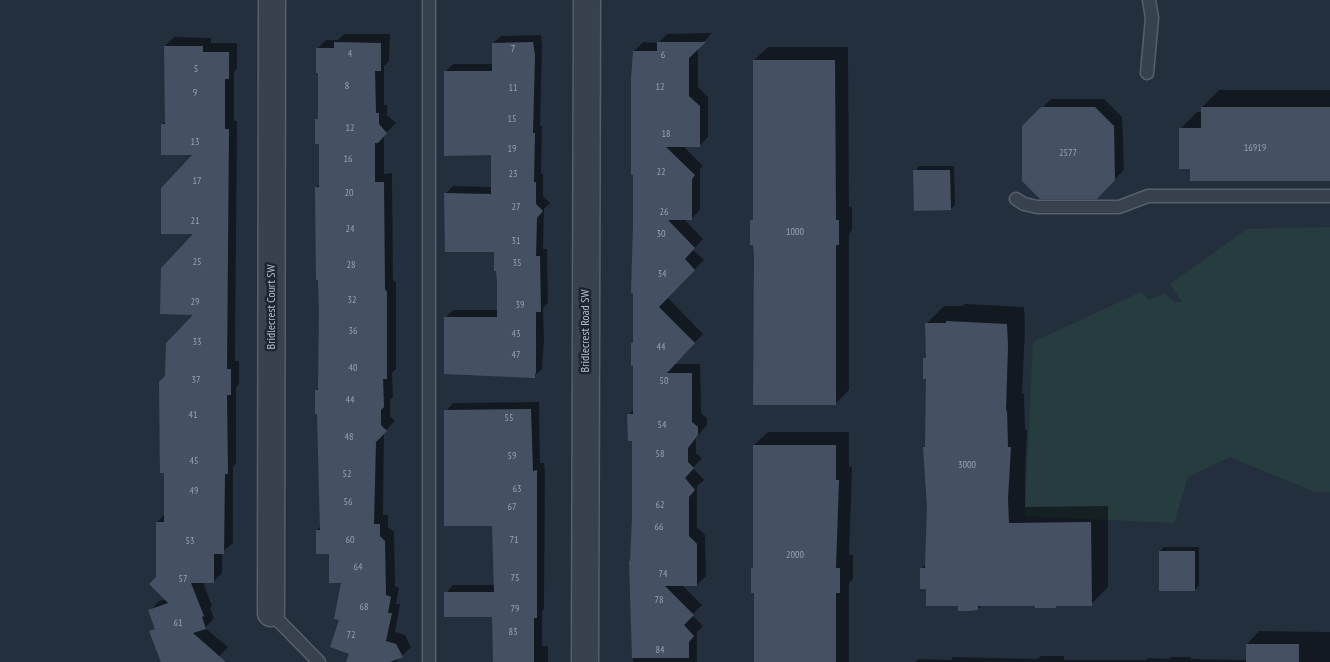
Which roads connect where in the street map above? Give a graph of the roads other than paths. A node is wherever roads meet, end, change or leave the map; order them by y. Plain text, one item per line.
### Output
1 (272, 0) edge
2 (429, 0) edge
3 (586, 0) edge
4 (1149, 0) edge
5 (1147, 72) dead end
6 (1330, 196) edge
7 (1016, 199) dead end
8 (271, 613) joint
9 (319, 662) edge
10 (429, 662) edge
11 (585, 662) edge

1 - 8 street, Bridlecrest Court SW
2 - 10 lane
3 - 11 street, Bridlecrest Road SW
4 - 5 lane
6 - 7 lane
8 - 9 lane

